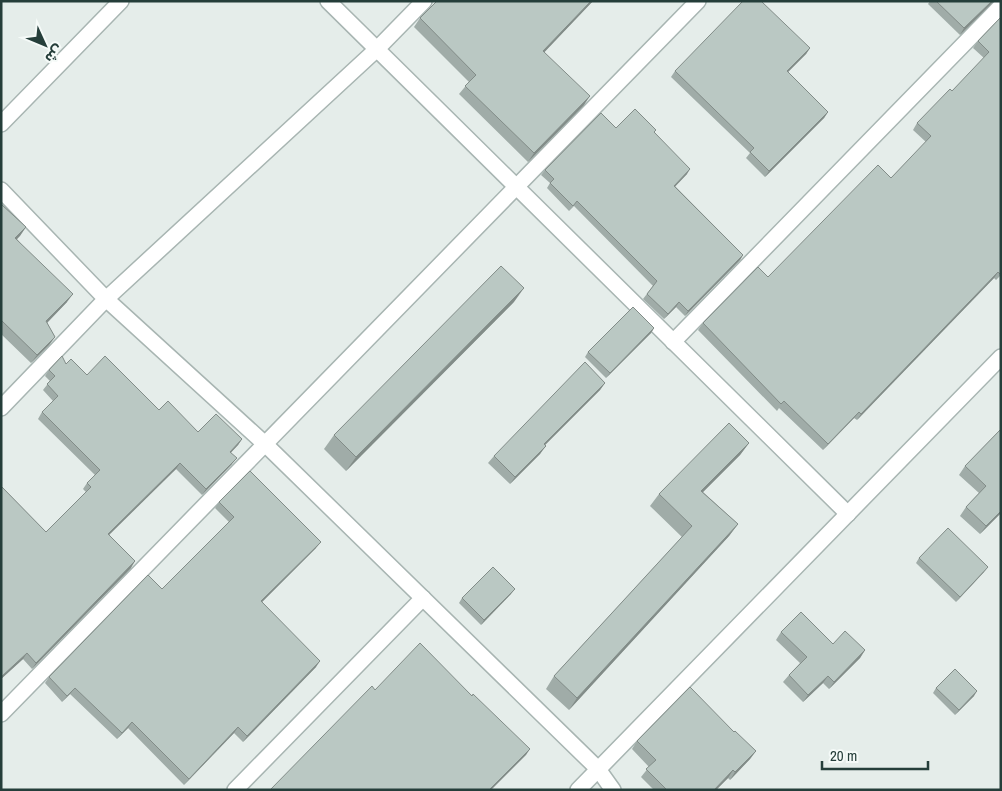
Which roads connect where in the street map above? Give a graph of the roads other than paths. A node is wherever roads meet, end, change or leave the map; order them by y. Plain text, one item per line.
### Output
1 (121, 1) edge
2 (328, 1) edge
3 (424, 1) edge
4 (698, 1) edge
5 (1001, 6) edge
6 (377, 49) junction
7 (1, 124) edge
8 (516, 187) junction
9 (1, 190) edge
10 (106, 299) junction
11 (673, 342) junction
12 (1001, 357) edge
13 (1, 408) edge
14 (265, 444) junction
15 (848, 514) junction
16 (423, 598) junction
17 (1, 714) edge
18 (598, 769) junction
19 (236, 790) edge
20 (578, 790) edge
21 (606, 790) edge
22 (613, 790) edge

1 - 7 street
2 - 6 street
3 - 6 street
4 - 8 street
5 - 11 street
6 - 8 street
6 - 10 street
8 - 11 street
8 - 14 street
9 - 10 street
10 - 13 street
10 - 14 street
11 - 15 street
12 - 15 street
14 - 16 street
14 - 17 street
15 - 18 street
16 - 18 street
16 - 19 street
18 - 20 street
18 - 21 street
18 - 22 street

